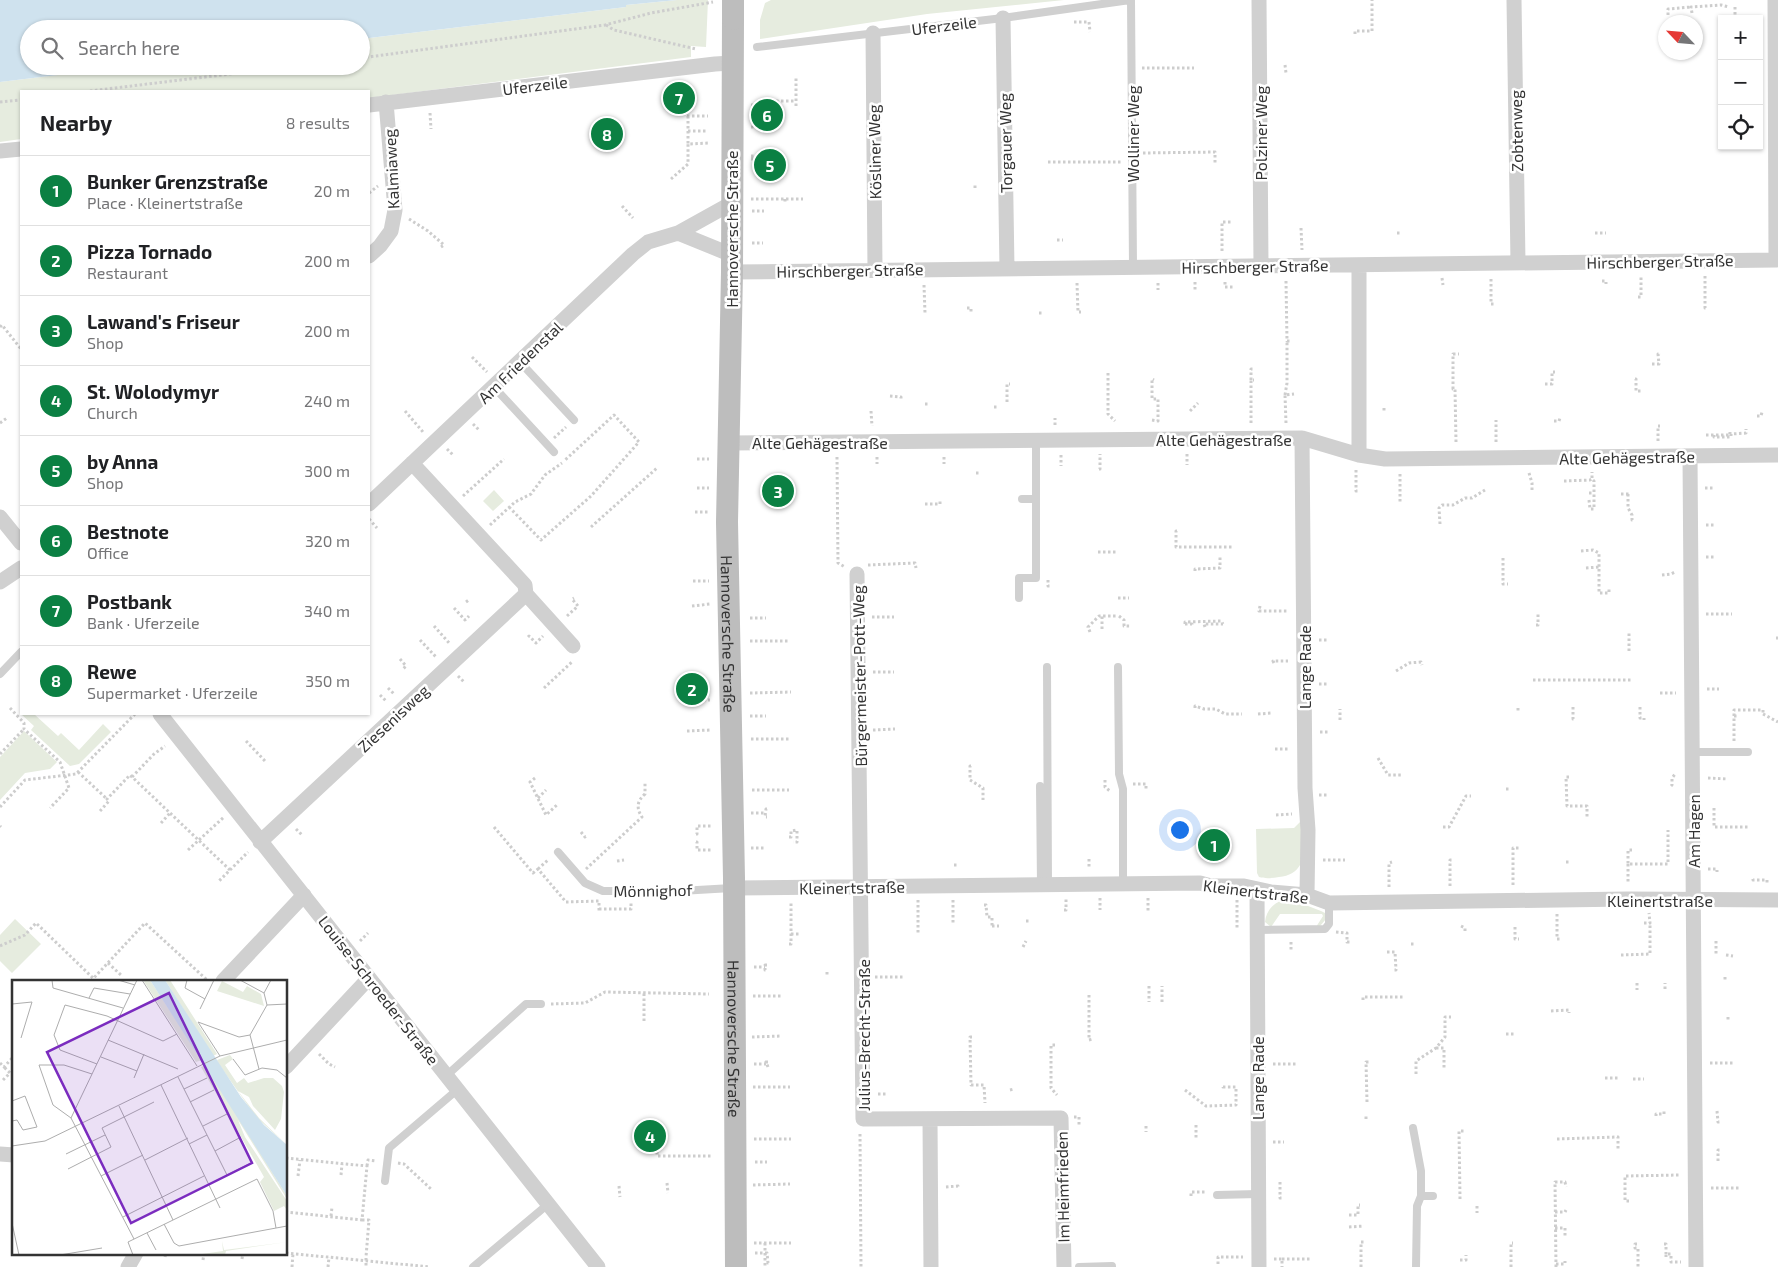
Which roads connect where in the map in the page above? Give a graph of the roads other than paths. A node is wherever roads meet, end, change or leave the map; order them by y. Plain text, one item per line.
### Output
1 (1130, 0) edge
2 (1259, 0) edge
3 (1514, 0) edge
4 (1775, 0) edge
5 (733, 10) edge
6 (1003, 18) junction
7 (873, 33) junction
8 (758, 47) dead end
9 (732, 63) junction
10 (386, 102) junction
11 (370, 105) edge
12 (20, 149) edge
13 (0, 151) edge
14 (740, 207) junction
15 (678, 233) junction
16 (370, 255) edge
17 (737, 257) junction
18 (1777, 261) edge
19 (1518, 263) junction
20 (1359, 265) junction
21 (1261, 266) junction
22 (1134, 267) junction
23 (1007, 269) junction
24 (875, 270) junction
25 (520, 362) junction
26 (494, 387) junction
27 (574, 420) road end
28 (1302, 438) junction
29 (1036, 440) junction
30 (728, 443) junction
31 (554, 452) road end
32 (1778, 455) edge
33 (1690, 456) junction
34 (1358, 462) junction
35 (412, 463) junction
36 (1022, 499) dead end
37 (1036, 499) junction
38 (370, 503) edge
39 (0, 517) edge
40 (20, 542) edge
41 (20, 569) edge
42 (857, 574) road end
43 (0, 582) edge
44 (526, 594) junction
45 (1019, 598) dead end
46 (571, 652) road end
47 (20, 653) edge
48 (1047, 667) dead end
49 (1118, 667) dead end
50 (0, 674) edge
51 (161, 715) edge
52 (1692, 752) junction
53 (1748, 752) dead end
54 (1040, 786) dead end
55 (257, 845) junction
56 (558, 852) dead end
57 (1123, 884) junction
58 (1044, 885) junction
59 (862, 886) junction
60 (734, 888) junction
61 (1257, 889) junction
62 (304, 895) junction
63 (1307, 895) junction
64 (1694, 900) junction
65 (1778, 900) edge
66 (1328, 903) junction
67 (1258, 930) junction
68 (369, 978) junction
69 (224, 980) edge
70 (541, 1004) road end
71 (288, 1064) edge
72 (446, 1076) junction
73 (457, 1090) junction
74 (930, 1119) junction
75 (1413, 1128) dead end
76 (385, 1181) dead end
77 (1258, 1194) junction
78 (1217, 1195) road end
79 (1421, 1196) junction
80 (1433, 1196) dead end
81 (548, 1204) junction
82 (135, 1254) edge
83 (744, 1260) edge
84 (1260, 1261) edge
85 (1692, 1264) edge
86 (1112, 1266) edge
87 (128, 1267) edge
88 (473, 1267) edge
89 (598, 1267) edge
90 (931, 1267) edge
91 (1064, 1267) edge
92 (1079, 1267) edge
93 (1416, 1267) edge

1 - 6 lane, Uferzeile
1 - 22 lane, Wolliner Weg
2 - 21 street, Polziner Weg
3 - 19 street, Zobtenweg
4 - 18 street
5 - 9 main road, Hannoversche Straße
6 - 7 lane, Uferzeile
6 - 23 street, Torgauer Weg
7 - 8 lane, Uferzeile
7 - 24 street, Kösliner Weg
9 - 10 street, Uferzeile
9 - 14 main road, Hannoversche Straße
10 - 11 street, Uferzeile
10 - 16 street, Kalmiaweg
12 - 13 street
14 - 15 street, Am Friedenstal
14 - 17 main road, Hannoversche Straße
15 - 17 street
15 - 25 street, Am Friedenstal
17 - 24 street, Hirschberger Straße
17 - 30 main road, Hannoversche Straße
18 - 19 street, Hirschberger Straße
19 - 20 street, Hirschberger Straße
20 - 21 street, Hirschberger Straße
20 - 34 street
21 - 22 street, Hirschberger Straße
22 - 23 street, Hirschberger Straße
23 - 24 street, Hirschberger Straße
25 - 26 street, Am Friedenstal
25 - 27 lane
26 - 31 lane
26 - 35 street, Am Friedenstal
28 - 29 street, Alte Gehägestraße
28 - 34 street, Alte Gehägestraße
28 - 63 street, Lange Rade
29 - 30 street, Alte Gehägestraße
29 - 37 lane
30 - 60 main road, Hannoversche Straße
32 - 33 street, Alte Gehägestraße
33 - 34 street, Alte Gehägestraße
33 - 52 street, Am Hagen
35 - 38 street, Am Friedenstal
35 - 44 street
36 - 37 lane
37 - 45 lane
39 - 40 street
41 - 43 street
42 - 59 street, Bürgermeister-Pott-Weg
44 - 46 street
44 - 55 street, Ziesenisweg
47 - 50 lane
48 - 58 lane
49 - 57 lane
51 - 55 street, Louise-Schroeder-Straße
52 - 53 lane
52 - 64 street, Am Hagen
54 - 58 lane
55 - 62 street, Louise-Schroeder-Straße
56 - 60 lane, Mönnighof
57 - 58 street, Kleinertstraße
57 - 61 street, Kleinertstraße
58 - 59 street, Kleinertstraße
59 - 60 street, Kleinertstraße
59 - 74 street, Julius-Brecht-Straße
60 - 83 main road, Hannoversche Straße
61 - 63 street, Kleinertstraße
61 - 67 street, Lange Rade
62 - 68 street, Louise-Schroeder-Straße
62 - 69 street
63 - 66 street, Kleinertstraße
64 - 65 street, Kleinertstraße
64 - 66 street, Kleinertstraße
64 - 85 street, Am Hagen
66 - 67 lane
67 - 77 street, Lange Rade
68 - 71 street
68 - 72 street, Louise-Schroeder-Straße
70 - 72 lane
72 - 73 street, Louise-Schroeder-Straße
73 - 76 lane
73 - 81 street, Louise-Schroeder-Straße
74 - 90 street
74 - 91 street, Im Heimfrieden
75 - 79 lane
77 - 78 lane
77 - 84 street, Lange Rade
79 - 80 lane
79 - 93 lane
81 - 88 lane
81 - 89 street, Louise-Schroeder-Straße
82 - 87 street
86 - 92 lane

